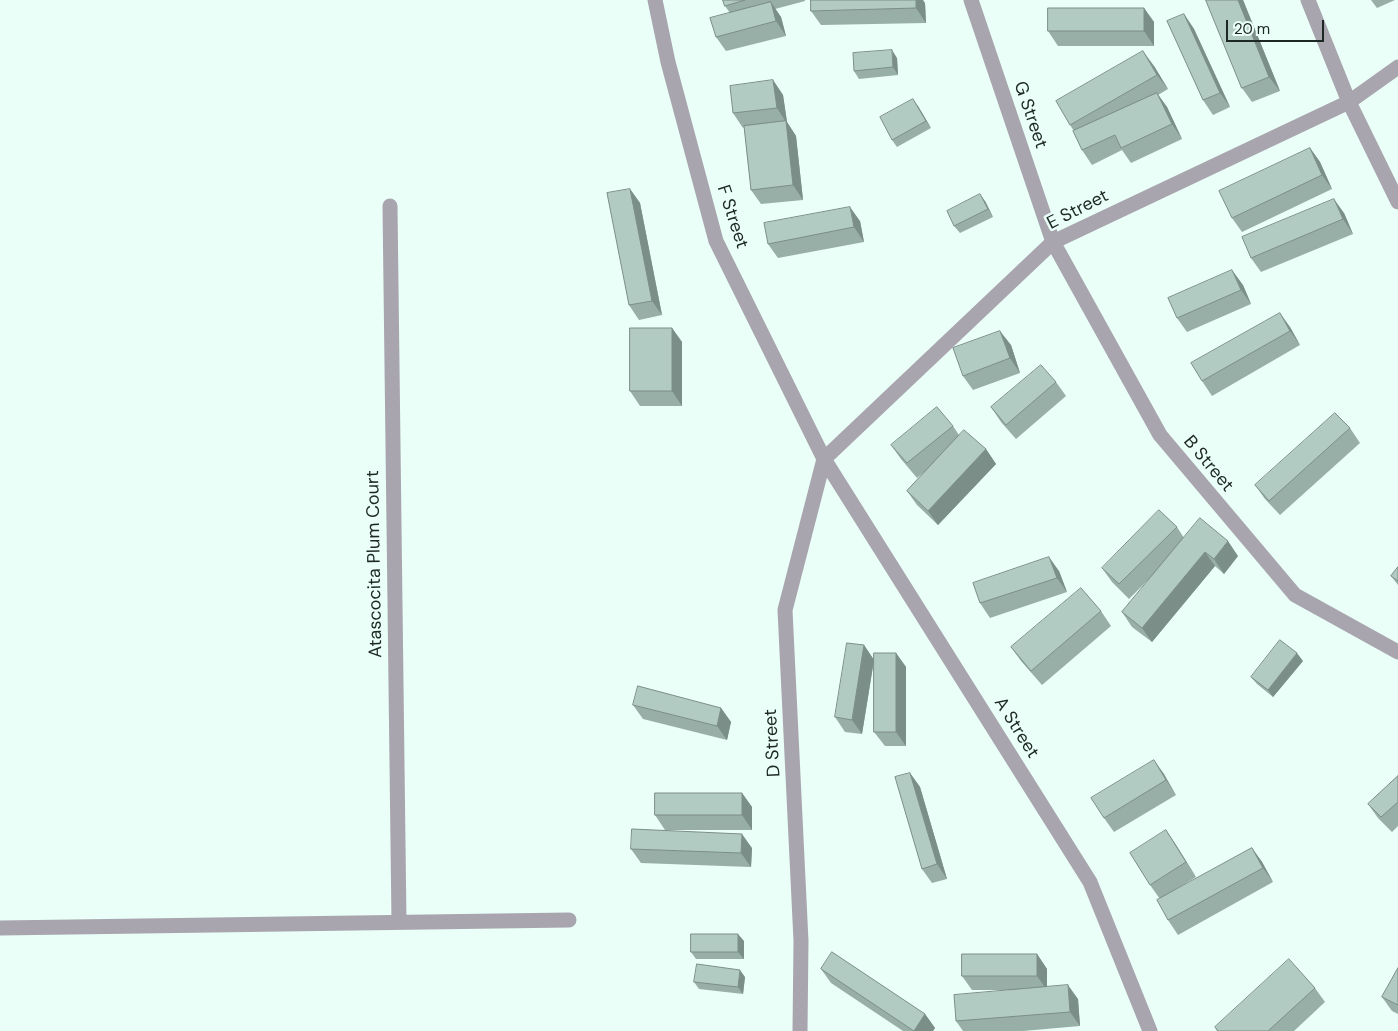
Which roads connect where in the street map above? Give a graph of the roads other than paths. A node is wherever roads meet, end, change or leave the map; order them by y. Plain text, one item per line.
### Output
1 (655, 0) edge
2 (971, 0) edge
3 (1308, 0) edge
4 (1398, 67) edge
5 (1349, 102) junction
6 (1398, 202) edge
7 (390, 206) dead end
8 (1053, 242) junction
9 (824, 459) junction
10 (1398, 652) edge
11 (569, 920) dead end
12 (399, 922) junction
13 (0, 928) edge
14 (800, 1031) edge
15 (1150, 1031) edge

1 - 9 street, F Street
2 - 8 street, G Street
3 - 5 street
4 - 5 street, E Street
5 - 6 street
5 - 8 street, E Street
7 - 12 street, Atascocita Plum Court
8 - 9 street, E Street
8 - 10 street, B Street
9 - 14 street, D Street
9 - 15 street, A Street
11 - 12 street
12 - 13 street

